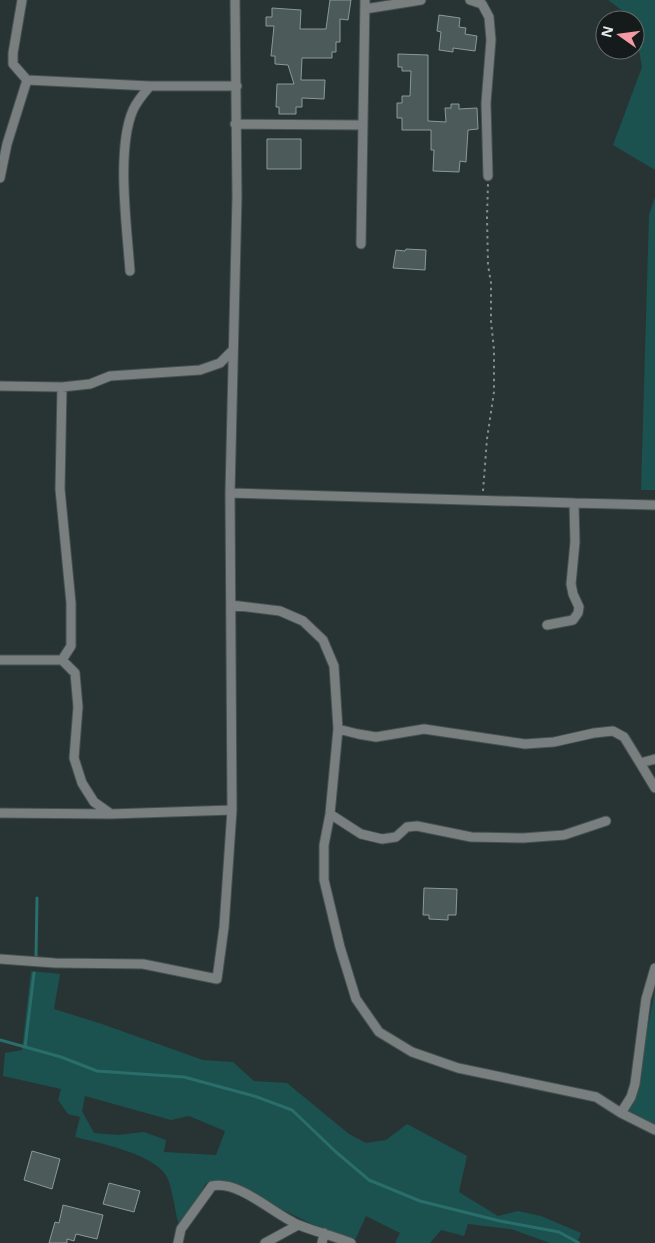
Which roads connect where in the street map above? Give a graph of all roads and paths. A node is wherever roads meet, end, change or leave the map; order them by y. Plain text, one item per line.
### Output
1 (22, 0) edge
2 (235, 0) edge
3 (421, 0) edge
4 (470, 0) edge
5 (365, 5) edge
6 (27, 80) junction
7 (150, 86) junction
8 (237, 86) junction
9 (236, 124) junction
10 (363, 125) junction
11 (488, 176) joint
12 (0, 178) edge
13 (361, 244) dead end
14 (130, 270) dead end
15 (233, 350) junction
16 (0, 385) edge
17 (62, 387) junction
18 (230, 493) junction
19 (483, 500) junction
20 (574, 502) junction
21 (655, 506) edge
22 (231, 605) junction
23 (547, 625) dead end
24 (0, 660) edge
25 (62, 660) junction
26 (338, 729) junction
27 (655, 759) edge
28 (640, 763) junction
29 (655, 788) edge
30 (232, 810) junction
31 (0, 814) edge
32 (111, 814) junction
33 (330, 814) junction
34 (606, 821) dead end
35 (0, 959) edge
36 (655, 968) edge
37 (621, 1113) junction
38 (655, 1130) edge
39 (298, 1225) junction
40 (324, 1233) junction
41 (178, 1243) edge
42 (264, 1243) edge
43 (322, 1243) edge
44 (351, 1243) edge

1 - 6 street
2 - 8 street
3 - 5 street
4 - 11 street
5 - 10 street
6 - 7 street
6 - 12 street
7 - 8 street
7 - 14 street
8 - 9 street
9 - 10 street
9 - 15 street
10 - 13 street
11 - 19 path
15 - 17 street
15 - 18 street
16 - 17 street
17 - 25 street
18 - 19 street
18 - 22 street
19 - 20 street
20 - 21 street
20 - 23 street
22 - 26 street
22 - 30 street
24 - 25 street
25 - 32 street
26 - 28 street
26 - 33 street
27 - 28 street
28 - 29 street
30 - 32 street
30 - 35 street
31 - 32 street
33 - 34 street
33 - 37 street
36 - 37 street
37 - 38 street
39 - 40 street
39 - 41 street
39 - 42 street
40 - 43 street
40 - 44 street

